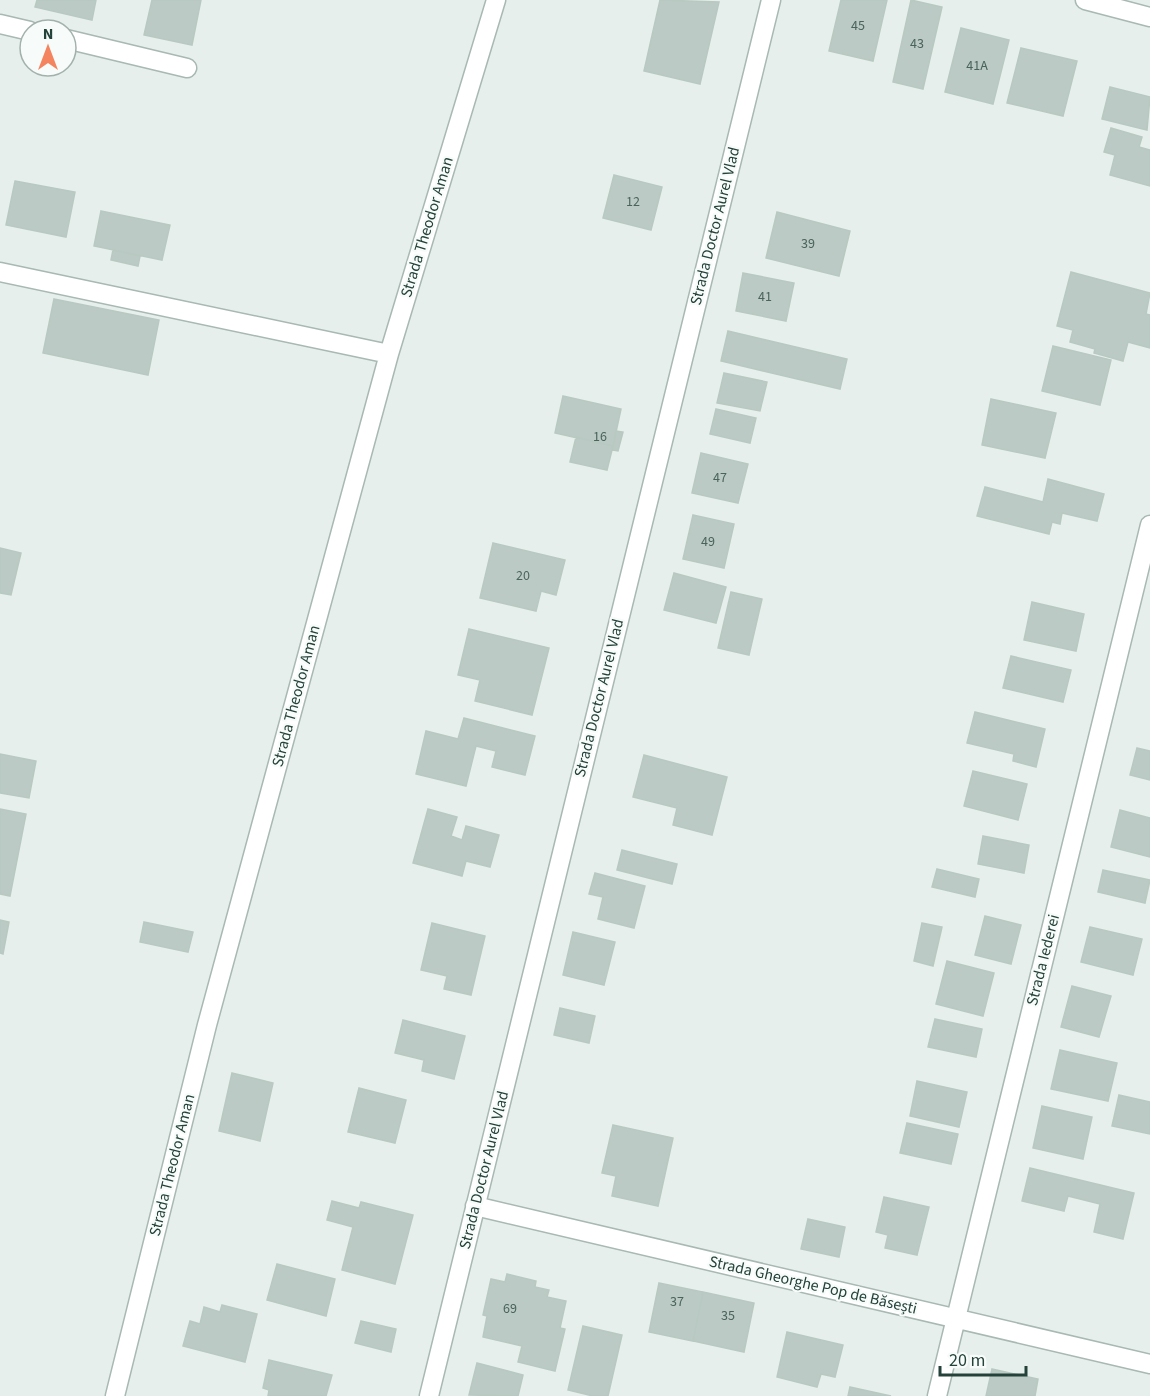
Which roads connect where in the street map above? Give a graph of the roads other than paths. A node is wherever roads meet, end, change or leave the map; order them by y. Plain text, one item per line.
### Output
1 (496, 0) edge
2 (771, 0) edge
3 (1085, 0) edge
4 (1150, 17) edge
5 (0, 24) edge
6 (18, 28) edge
7 (78, 42) edge
8 (187, 68) dead end
9 (0, 272) edge
10 (389, 354) junction
11 (1150, 525) edge
12 (475, 1206) junction
13 (956, 1318) junction
14 (1150, 1364) edge
15 (115, 1396) edge
16 (429, 1396) edge
17 (937, 1396) edge

1 - 10 street, Strada Theodor Aman
2 - 12 street, Strada Doctor Aurel Vlad
3 - 4 street
5 - 6 street
7 - 8 street
9 - 10 street
10 - 15 street, Strada Theodor Aman
11 - 13 street, Strada Iederei
12 - 13 street, Strada Gheorghe Pop de Băsești
12 - 16 street, Strada Doctor Aurel Vlad
13 - 14 street, Strada Gheorghe Pop de Băsești
13 - 17 street, Strada Iederei

